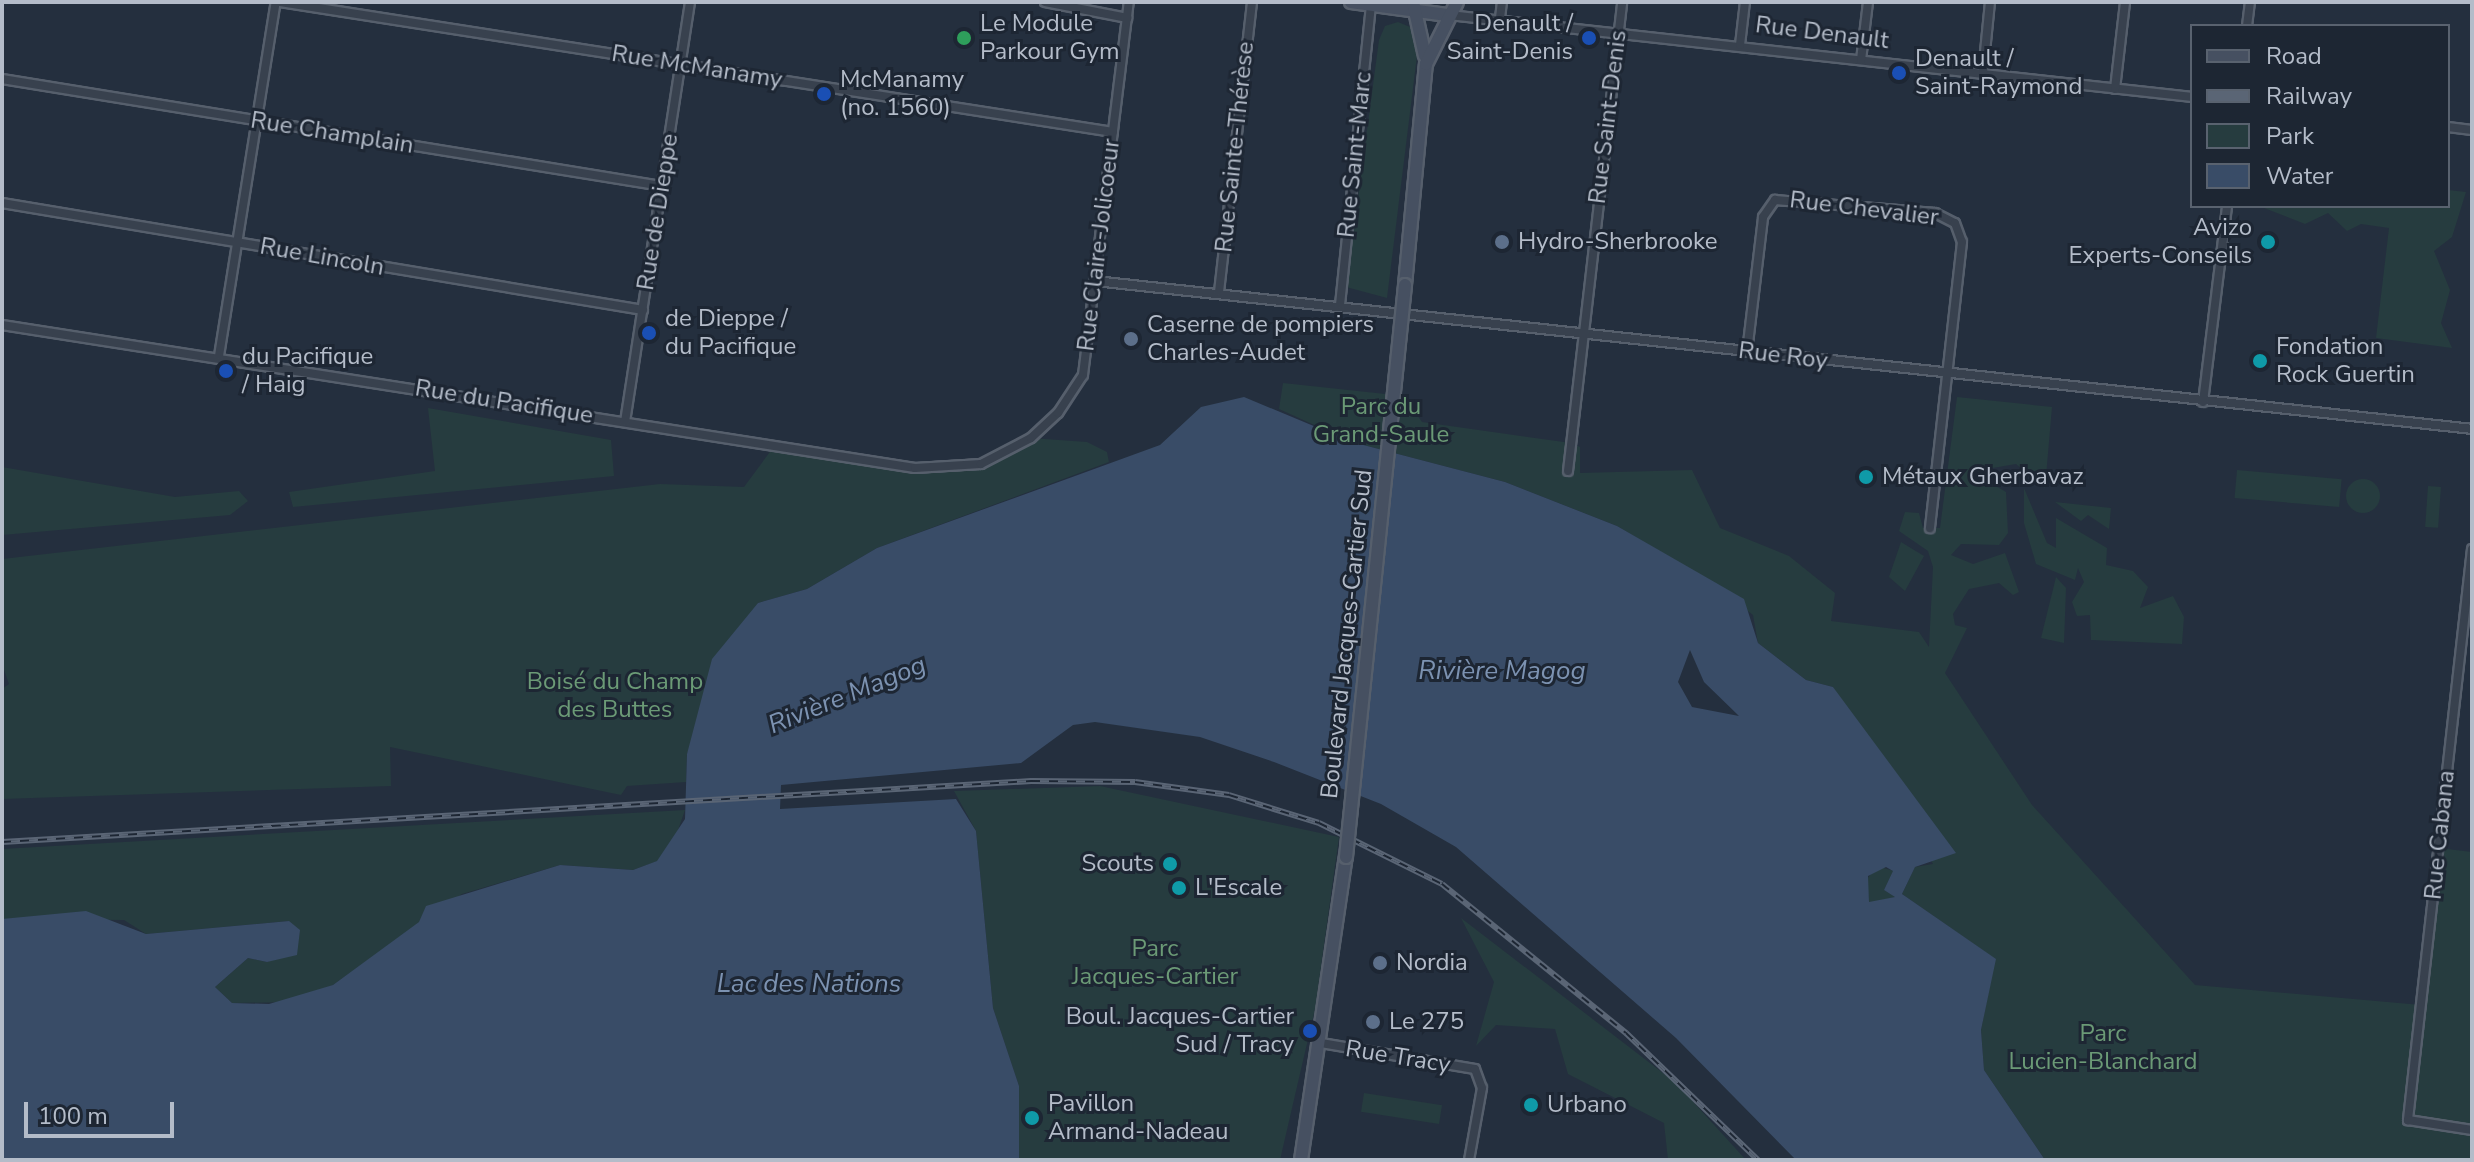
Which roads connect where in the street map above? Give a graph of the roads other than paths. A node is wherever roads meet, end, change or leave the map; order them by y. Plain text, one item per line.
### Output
1 (278, 2) edge
2 (357, 2) edge
3 (690, 2) edge
4 (1045, 2) edge
5 (1129, 2) edge
6 (1252, 2) edge
7 (1351, 2) edge
8 (1457, 2) edge
9 (1502, 2) edge
10 (1622, 2) edge
11 (1745, 2) edge
12 (1868, 2) edge
13 (1990, 2) edge
14 (2125, 2) edge
15 (2250, 2) edge
16 (1371, 3) edge
17 (1414, 7) edge
18 (355, 14) junction
19 (1447, 15) junction
20 (1127, 18) junction
21 (1500, 18) junction
22 (2247, 24) edge
23 (1618, 31) junction
24 (1740, 45) junction
25 (1861, 60) junction
26 (1426, 64) junction
27 (680, 65) junction
28 (1983, 72) junction
29 (2, 79) edge
30 (2115, 89) junction
31 (2190, 97) edge
32 (257, 121) junction
33 (2450, 127) edge
34 (2472, 130) edge
35 (1113, 132) junction
36 (662, 186) junction
37 (2, 203) edge
38 (2227, 208) edge
39 (238, 242) junction
40 (1095, 281) junction
41 (1219, 292) junction
42 (1340, 305) junction
43 (643, 310) junction
44 (2, 325) edge
45 (1583, 335) junction
46 (1747, 352) junction
47 (219, 356) junction
48 (1949, 375) junction
49 (2203, 402) junction
50 (625, 422) junction
51 (2472, 429) edge
52 (1004, 454) joint
53 (1568, 471) dead end
54 (1930, 528) dead end
55 (2472, 549) edge
56 (1321, 1043) junction
57 (2472, 1130) edge
58 (1301, 1160) edge
59 (1469, 1160) edge

1 - 18 street, Rue McManamy
1 - 32 street
2 - 18 street
3 - 27 street, Rue de Dieppe
4 - 20 street
5 - 20 street, Rue Claire-Jolicoeur
6 - 41 street, Rue Sainte-Thérèse
7 - 16 main road, Rue Denault
8 - 19 main road, Boulevard Jacques-Cartier Sud
9 - 21 street
10 - 23 street, Rue Saint-Denis
11 - 24 street
12 - 25 street
13 - 28 street
14 - 30 street
15 - 22 street
16 - 17 main road, Rue Denault
16 - 42 street, Rue Saint-Marc
17 - 19 main road, Rue Denault
17 - 26 main road, Boulevard Jacques-Cartier Sud
18 - 27 street, Rue McManamy
19 - 21 street, Rue Denault
19 - 26 main road, Boulevard Jacques-Cartier Sud
20 - 35 street, Rue Claire-Jolicoeur
21 - 23 street, Rue Denault
23 - 24 street, Rue Denault
23 - 45 street, Rue Saint-Denis
24 - 25 street, Rue Denault
25 - 28 street, Rue Denault
26 - 56 main road, Boulevard Jacques-Cartier Sud, bridge
27 - 35 street, Rue McManamy
27 - 36 street, Rue de Dieppe
28 - 30 street, Rue Denault
29 - 32 street, Rue Champlain
30 - 31 street, Rue Denault
32 - 36 street, Rue Champlain
32 - 39 street
33 - 34 street
35 - 40 street, Rue Claire-Jolicoeur
36 - 43 street, Rue de Dieppe
37 - 39 street, Rue Lincoln
38 - 49 street
39 - 43 street, Rue Lincoln
39 - 47 street
40 - 41 street, Rue Roy
40 - 52 street, Rue Claire-Jolicoeur
41 - 42 street, Rue Roy
42 - 45 street, Rue Roy
43 - 50 street, Rue de Dieppe
44 - 47 street, Rue du Pacifique
45 - 46 street, Rue Roy
45 - 53 street, Rue Saint-Denis
46 - 48 street, Rue Roy
46 - 48 street, Rue Chevalier
47 - 50 street, Rue du Pacifique
48 - 49 street, Rue Roy
48 - 54 street, Rue Chevalier
49 - 51 street, Rue Roy
50 - 52 street, Rue du Pacifique
55 - 57 street, Rue Cabana
56 - 58 main road, Boulevard Jacques-Cartier Sud
56 - 59 street, Rue Tracy

